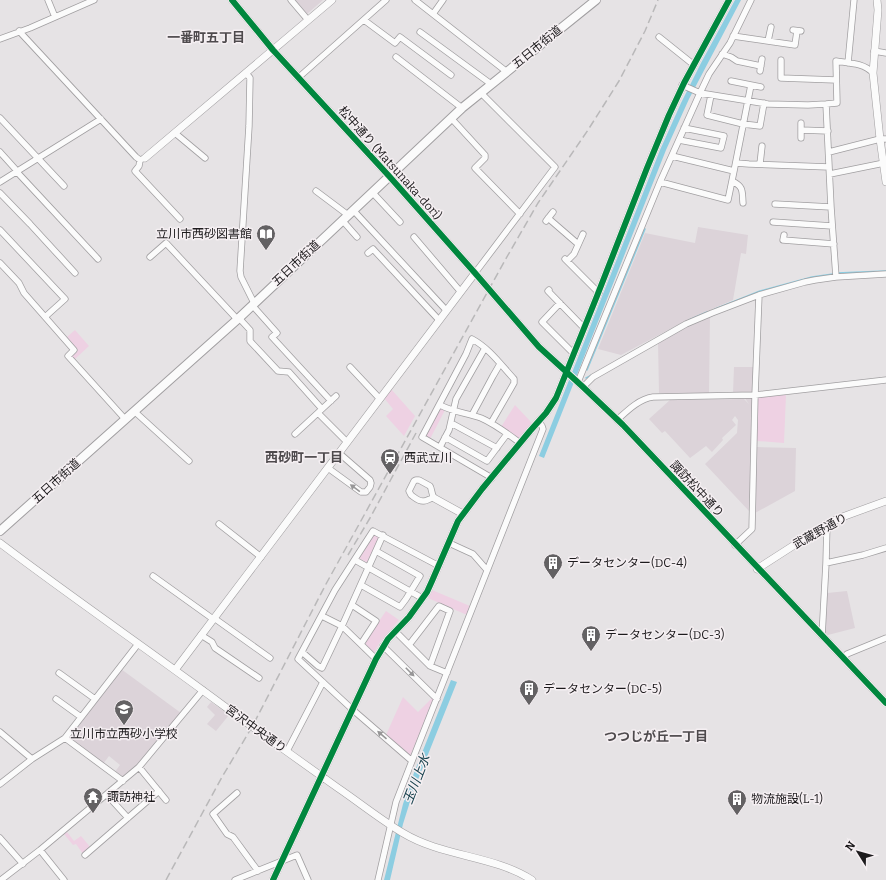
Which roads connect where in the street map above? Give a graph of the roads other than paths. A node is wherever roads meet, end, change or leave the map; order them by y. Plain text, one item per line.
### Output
1 (48, 0) edge
2 (94, 0) edge
3 (232, 0) edge
4 (291, 0) edge
5 (332, 0) edge
6 (386, 0) edge
7 (415, 0) edge
8 (443, 0) edge
9 (596, 0) edge
10 (729, 0) edge
11 (751, 0) edge
12 (854, 0) edge
13 (878, 0) edge
14 (433, 14) junction
15 (56, 17) junction
16 (308, 20) junction
17 (364, 20) junction
18 (771, 28) dead end
19 (19, 31) junction
20 (797, 31) dead end
21 (420, 32) dead end
22 (733, 36) junction
23 (1, 37) edge
24 (659, 37) dead end
25 (768, 41) junction
26 (273, 50) junction
27 (874, 51) junction
28 (886, 52) edge
29 (722, 54) junction
30 (396, 56) dead end
31 (781, 60) dead end
32 (848, 63) junction
33 (694, 65) junction
34 (761, 65) dead end
35 (507, 72) junction
36 (873, 73) junction
37 (246, 74) junction
38 (451, 75) dead end
39 (298, 78) junction
40 (836, 80) junction
41 (731, 81) dead end
42 (491, 84) junction
43 (751, 85) junction
44 (684, 86) junction
45 (761, 87) dead end
46 (698, 92) junction
47 (481, 93) junction
48 (711, 95) junction
49 (748, 100) junction
50 (764, 103) junction
51 (826, 104) junction
52 (462, 108) junction
53 (0, 118) edge
54 (451, 118) junction
55 (101, 119) junction
56 (801, 123) dead end
57 (743, 124) junction
58 (684, 128) junction
59 (801, 130) junction
60 (828, 131) junction
61 (175, 133) junction
62 (801, 138) dead end
63 (883, 139) edge
64 (679, 140) junction
65 (762, 146) dead end
66 (0, 152) edge
67 (828, 152) junction
68 (672, 156) junction
69 (205, 158) dead end
70 (38, 159) junction
71 (143, 159) junction
72 (736, 162) junction
73 (884, 163) junction
74 (760, 164) junction
75 (829, 167) junction
76 (734, 171) junction
77 (17, 172) junction
78 (830, 174) junction
79 (389, 176) junction
80 (732, 181) junction
81 (0, 182) edge
82 (660, 182) junction
83 (886, 182) edge
84 (64, 186) dead end
85 (316, 191) dead end
86 (372, 192) junction
87 (0, 193) edge
88 (743, 203) dead end
89 (775, 204) dead end
90 (831, 207) junction
91 (553, 212) dead end
92 (520, 214) junction
93 (348, 215) junction
94 (180, 219) dead end
95 (400, 222) dead end
96 (773, 222) dead end
97 (832, 226) junction
98 (0, 230) edge
99 (583, 234) dead end
100 (784, 235) dead end
101 (358, 237) dead end
102 (416, 240) dead end
103 (578, 244) junction
104 (834, 244) junction
105 (368, 253) dead end
106 (150, 257) dead end
107 (98, 259) dead end
108 (0, 263) edge
109 (75, 273) dead end
110 (475, 273) junction
111 (886, 274) edge
112 (836, 275) junction
113 (549, 290) dead end
114 (460, 291) junction
115 (490, 291) joint
116 (599, 293) junction
117 (759, 295) junction
118 (253, 304) junction
119 (560, 304) junction
120 (446, 310) junction
121 (45, 317) junction
122 (238, 318) junction
123 (439, 320) junction
124 (584, 328) junction
125 (485, 348) junction
126 (574, 354) junction
127 (500, 364) junction
128 (350, 366) dead end
129 (361, 368) dead end
130 (356, 372) junction
131 (575, 380) junction
132 (886, 380) edge
133 (755, 394) junction
134 (336, 396) dead end
135 (380, 399) junction
136 (331, 401) junction
137 (440, 405) junction
138 (134, 411) junction
139 (320, 411) junction
140 (453, 411) junction
141 (472, 416) junction
142 (125, 419) junction
143 (617, 420) junction
144 (539, 422) junction
145 (451, 423) junction
146 (491, 423) junction
147 (295, 434) dead end
148 (508, 434) junction
149 (445, 437) junction
150 (347, 442) junction
151 (520, 443) junction
152 (440, 447) junction
153 (498, 448) junction
154 (339, 453) junction
155 (189, 461) dead end
156 (328, 468) junction
157 (492, 478) junction
158 (432, 497) dead end
159 (886, 501) edge
160 (463, 514) junction
161 (220, 524) dead end
162 (828, 524) junction
163 (0, 531) edge
164 (382, 535) junction
165 (449, 542) junction
166 (0, 543) edge
167 (735, 545) junction
168 (886, 548) edge
169 (376, 551) junction
170 (261, 557) junction
171 (355, 560) junction
172 (826, 563) junction
173 (439, 566) junction
174 (368, 568) junction
175 (758, 569) junction
176 (487, 570) junction
177 (153, 576) dead end
178 (361, 585) junction
179 (411, 592) junction
180 (422, 598) junction
181 (352, 605) junction
182 (322, 616) junction
183 (214, 619) junction
184 (342, 626) junction
185 (395, 630) junction
186 (201, 635) junction
187 (822, 636) junction
188 (886, 638) edge
189 (138, 644) junction
190 (361, 644) junction
191 (409, 645) junction
192 (383, 646) junction
193 (302, 652) junction
194 (267, 658) dead end
195 (843, 658) junction
196 (376, 659) junction
197 (430, 666) junction
198 (175, 670) junction
199 (59, 673) dead end
200 (447, 673) junction
201 (259, 678) dead end
202 (323, 682) junction
203 (203, 690) junction
204 (56, 699) dead end
205 (95, 699) junction
206 (437, 699) junction
207 (886, 703) edge
208 (353, 710) junction
209 (81, 717) junction
210 (0, 732) edge
211 (64, 738) junction
212 (287, 752) junction
213 (32, 759) junction
214 (412, 761) junction
215 (139, 767) junction
216 (321, 776) junction
217 (123, 781) junction
218 (0, 784) edge
219 (159, 791) junction
220 (237, 793) dead end
221 (107, 795) junction
222 (166, 800) dead end
223 (128, 818) junction
224 (392, 827) junction
225 (0, 838) edge
226 (40, 850) junction
227 (85, 855) dead end
228 (282, 862) junction
229 (23, 864) junction
230 (258, 871) junction
231 (1, 880) edge
232 (64, 880) edge
233 (235, 880) edge
234 (274, 880) edge
235 (308, 880) edge
236 (378, 880) edge
237 (532, 880) edge

1 - 15 street
2 - 15 street
3 - 26 street, 松中通り (Matsunaka-dori)
4 - 16 street
5 - 16 street
6 - 17 street
7 - 14 street
8 - 14 street
9 - 35 main road, 五日市街道
10 - 33 street
11 - 22 street
12 - 32 street
13 - 27 street
14 - 35 street
15 - 19 street
16 - 26 street
17 - 38 street
17 - 39 street
18 - 25 street
19 - 23 street
19 - 55 street
20 - 25 street
21 - 42 street
22 - 25 street
22 - 29 street
24 - 33 street
26 - 37 street
26 - 39 street, 松中通り (Matsunaka-dori)
27 - 28 street
27 - 36 street
29 - 34 street
29 - 46 street
30 - 52 street
31 - 40 street
32 - 36 street
32 - 40 street
33 - 44 street
35 - 42 main road, 五日市街道
36 - 63 street
37 - 61 street
37 - 118 street
39 - 79 street, 松中通り (Matsunaka-dori)
40 - 51 street
41 - 43 street
42 - 47 main road, 五日市街道
43 - 45 street
43 - 49 street
44 - 46 street
44 - 116 street
46 - 48 street
46 - 58 street
47 - 52 main road, 五日市街道
47 - 92 street
48 - 49 street
48 - 57 street
49 - 50 street
49 - 57 street
50 - 51 street
50 - 57 street
51 - 60 street
52 - 54 main road, 五日市街道
53 - 70 street
54 - 79 main road, 五日市街道
54 - 92 street
55 - 70 street
55 - 71 street
56 - 59 street
57 - 72 street
58 - 64 street
58 - 64 street
59 - 60 street
59 - 62 street
60 - 67 street
61 - 69 street
61 - 71 street
63 - 67 street
63 - 73 street
64 - 68 street
65 - 74 street
66 - 77 street
67 - 75 street
68 - 76 street
68 - 82 street
70 - 77 street
70 - 84 street
71 - 94 street
72 - 74 street
72 - 76 street
73 - 78 street
73 - 83 street
74 - 75 street
75 - 78 street
76 - 80 street
77 - 81 street
77 - 107 street
78 - 90 street
79 - 86 main road, 五日市街道
79 - 110 street, 松中通り (Matsunaka-dori)
80 - 82 street
80 - 88 street
82 - 131 street
85 - 93 street
86 - 93 main road, 五日市街道
86 - 95 street
87 - 109 street
89 - 90 street
90 - 97 street
91 - 103 street
92 - 110 street
93 - 101 street
93 - 118 main road, 五日市街道
93 - 120 street
96 - 97 street
97 - 104 street
98 - 121 street
99 - 103 street
100 - 104 street
102 - 114 street
103 - 116 street
104 - 112 street
105 - 123 street
106 - 122 street
108 - 121 street
110 - 114 street
110 - 115 street, 松中通り (Matsunaka-dori)
111 - 112 street
112 - 117 street
113 - 119 street
114 - 120 street
115 - 131 street, 諏訪松中通り
116 - 124 street
117 - 131 street
117 - 133 street
118 - 122 main road, 五日市街道
118 - 136 street
119 - 124 street
119 - 126 street
120 - 123 street
121 - 142 street
122 - 138 main road, 五日市街道
122 - 139 street
123 - 135 street
124 - 126 street
125 - 127 street
125 - 137 street
125 - 140 street
126 - 131 street
127 - 141 street
127 - 146 street
128 - 130 street
129 - 130 street
130 - 135 street
131 - 143 street, 諏訪松中通り
131 - 144 street
132 - 133 street
133 - 143 street
133 - 167 street
134 - 136 street
135 - 150 street
136 - 139 street
137 - 140 street
137 - 152 street
138 - 142 main road, 五日市街道
138 - 155 street
139 - 147 street
139 - 150 street
140 - 141 street
140 - 145 street
141 - 146 street
142 - 163 main road, 五日市街道
143 - 167 street, 諏訪松中通り
144 - 151 street
144 - 176 street
145 - 149 street
145 - 153 street
146 - 148 street
148 - 151 street
148 - 153 street
149 - 152 street
149 - 153 street
150 - 154 street
151 - 157 street
152 - 157 street
154 - 156 street
154 -> 156 street
156 - 170 street
157 - 160 street
158 - 160 street
159 - 162 street, 武蔵野通り
160 - 165 street
161 - 170 street
162 - 172 street
162 - 175 street, 武蔵野通り
164 - 169 street
164 - 171 street
164 - 173 street
165 - 173 street
165 - 176 street
166 - 189 street, 宮沢中央通り
167 - 175 street, 諏訪松中通り
168 - 172 street
169 - 174 street
169 - 179 street
170 - 183 street
171 - 174 street
171 - 182 street
172 - 187 street
173 - 180 street
174 - 178 street
174 - 179 street
175 - 187 street, 諏訪松中通り
176 - 200 street
177 - 183 street
178 - 179 street
178 - 181 street
179 - 180 street
180 - 185 street
181 - 184 street
181 - 190 street
182 - 184 street
182 - 193 street
183 - 186 street
183 - 194 street
184 - 190 street
184 - 193 street
185 - 191 street
185 - 192 street
186 - 198 street
186 - 201 street
187 - 195 street, 諏訪松中通り
188 - 195 street
189 - 198 street, 宮沢中央通り
189 - 205 street
190 - 196 street
191 - 197 street
191 - 197 street
192 - 196 street
192 -> 206 street
193 - 202 street
195 - 207 street, 諏訪松中通り
196 - 208 street
197 - 200 street
198 - 203 street, 宮沢中央通り
199 - 205 street
200 - 206 street
202 - 208 street
202 - 212 street
203 - 212 street, 宮沢中央通り
203 - 215 street
204 - 209 street
205 - 209 street
206 - 214 street
214 -> 208 street
208 - 216 street
209 - 211 street
210 - 213 street
211 - 213 street
211 - 217 street
212 - 216 street, 宮沢中央通り
213 - 218 street
214 - 224 street
215 - 217 street
215 - 219 street
216 - 224 street, 宮沢中央通り
216 - 228 street
217 - 221 street
219 - 222 street
219 - 223 street
220 - 230 street
221 - 223 street
221 - 226 street
223 - 227 street
224 - 236 street
224 - 237 street, 宮沢中央通り
225 - 229 street
226 - 229 street
226 - 232 street
228 - 230 street
228 - 234 street
228 - 235 street
229 - 231 street
230 - 233 street

